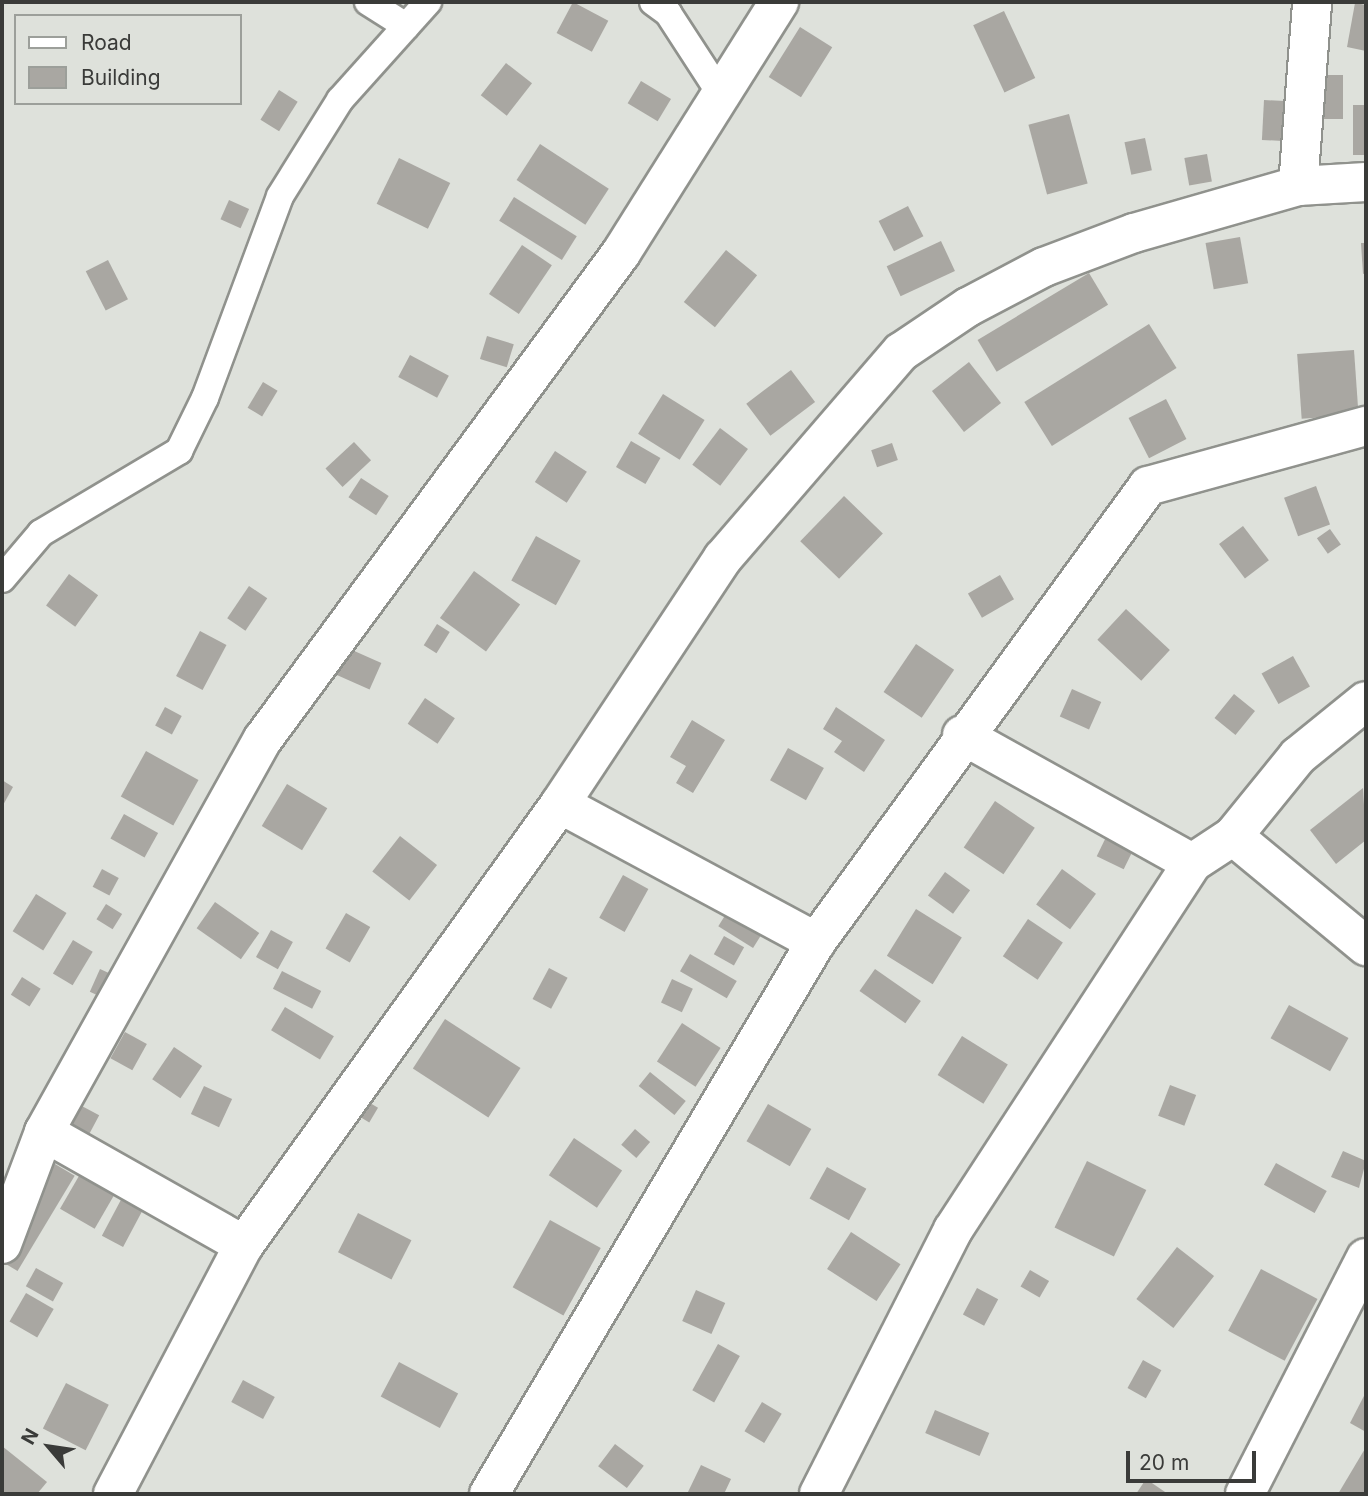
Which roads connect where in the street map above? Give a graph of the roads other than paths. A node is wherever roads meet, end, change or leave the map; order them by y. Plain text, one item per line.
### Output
1 (368, 2) edge
2 (428, 2) edge
3 (653, 2) edge
4 (779, 2) edge
5 (1312, 2) edge
6 (406, 26) junction
7 (720, 93) junction
8 (1366, 182) edge
9 (1298, 186) junction
10 (1366, 426) edge
11 (2, 579) edge
12 (1366, 701) edge
13 (962, 735) junction
14 (560, 804) junction
15 (1233, 836) junction
16 (1192, 863) junction
17 (816, 942) junction
18 (1366, 946) edge
19 (44, 1132) junction
20 (2, 1244) edge
21 (244, 1245) junction
22 (1366, 1258) edge
23 (113, 1494) edge
24 (489, 1494) edge
25 (819, 1494) edge
26 (1245, 1494) edge

1 - 6 lane
2 - 6 lane
3 - 7 lane
4 - 7 street
5 - 9 street
6 - 11 lane
7 - 19 street
8 - 9 street
9 - 14 street
10 - 13 street
12 - 15 street
13 - 16 street
13 - 17 street
14 - 17 street
14 - 21 street
15 - 16 street
15 - 18 street
16 - 25 street
17 - 24 street
19 - 20 street
19 - 21 street
21 - 23 street
22 - 26 street

